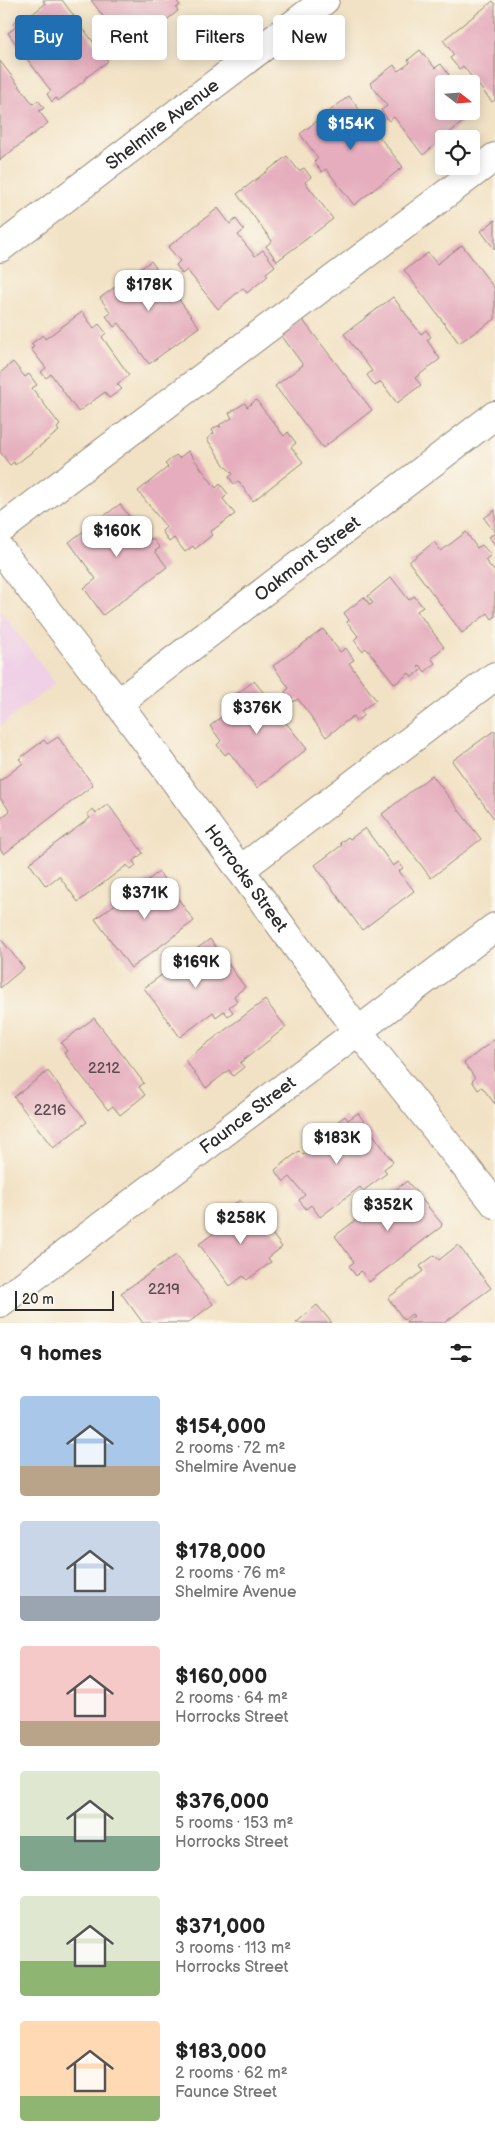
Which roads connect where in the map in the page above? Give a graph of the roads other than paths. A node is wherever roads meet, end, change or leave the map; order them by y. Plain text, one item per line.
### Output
1 (325, 0) edge
2 (495, 157) edge
3 (0, 248) edge
4 (495, 415) edge
5 (0, 530) edge
6 (0, 549) edge
7 (495, 676) edge
8 (118, 703) junction
9 (240, 870) junction
10 (495, 927) edge
11 (358, 1031) junction
12 (494, 1201) edge
13 (0, 1303) edge

1 - 3 street, Shelmire Avenue
2 - 5 street
4 - 8 street, Oakmont Street
6 - 8 street, Horrocks Street
7 - 9 street
8 - 9 street, Horrocks Street
9 - 11 street, Horrocks Street
10 - 11 street, Faunce Street
11 - 12 street, Horrocks Street
11 - 13 street, Faunce Street

